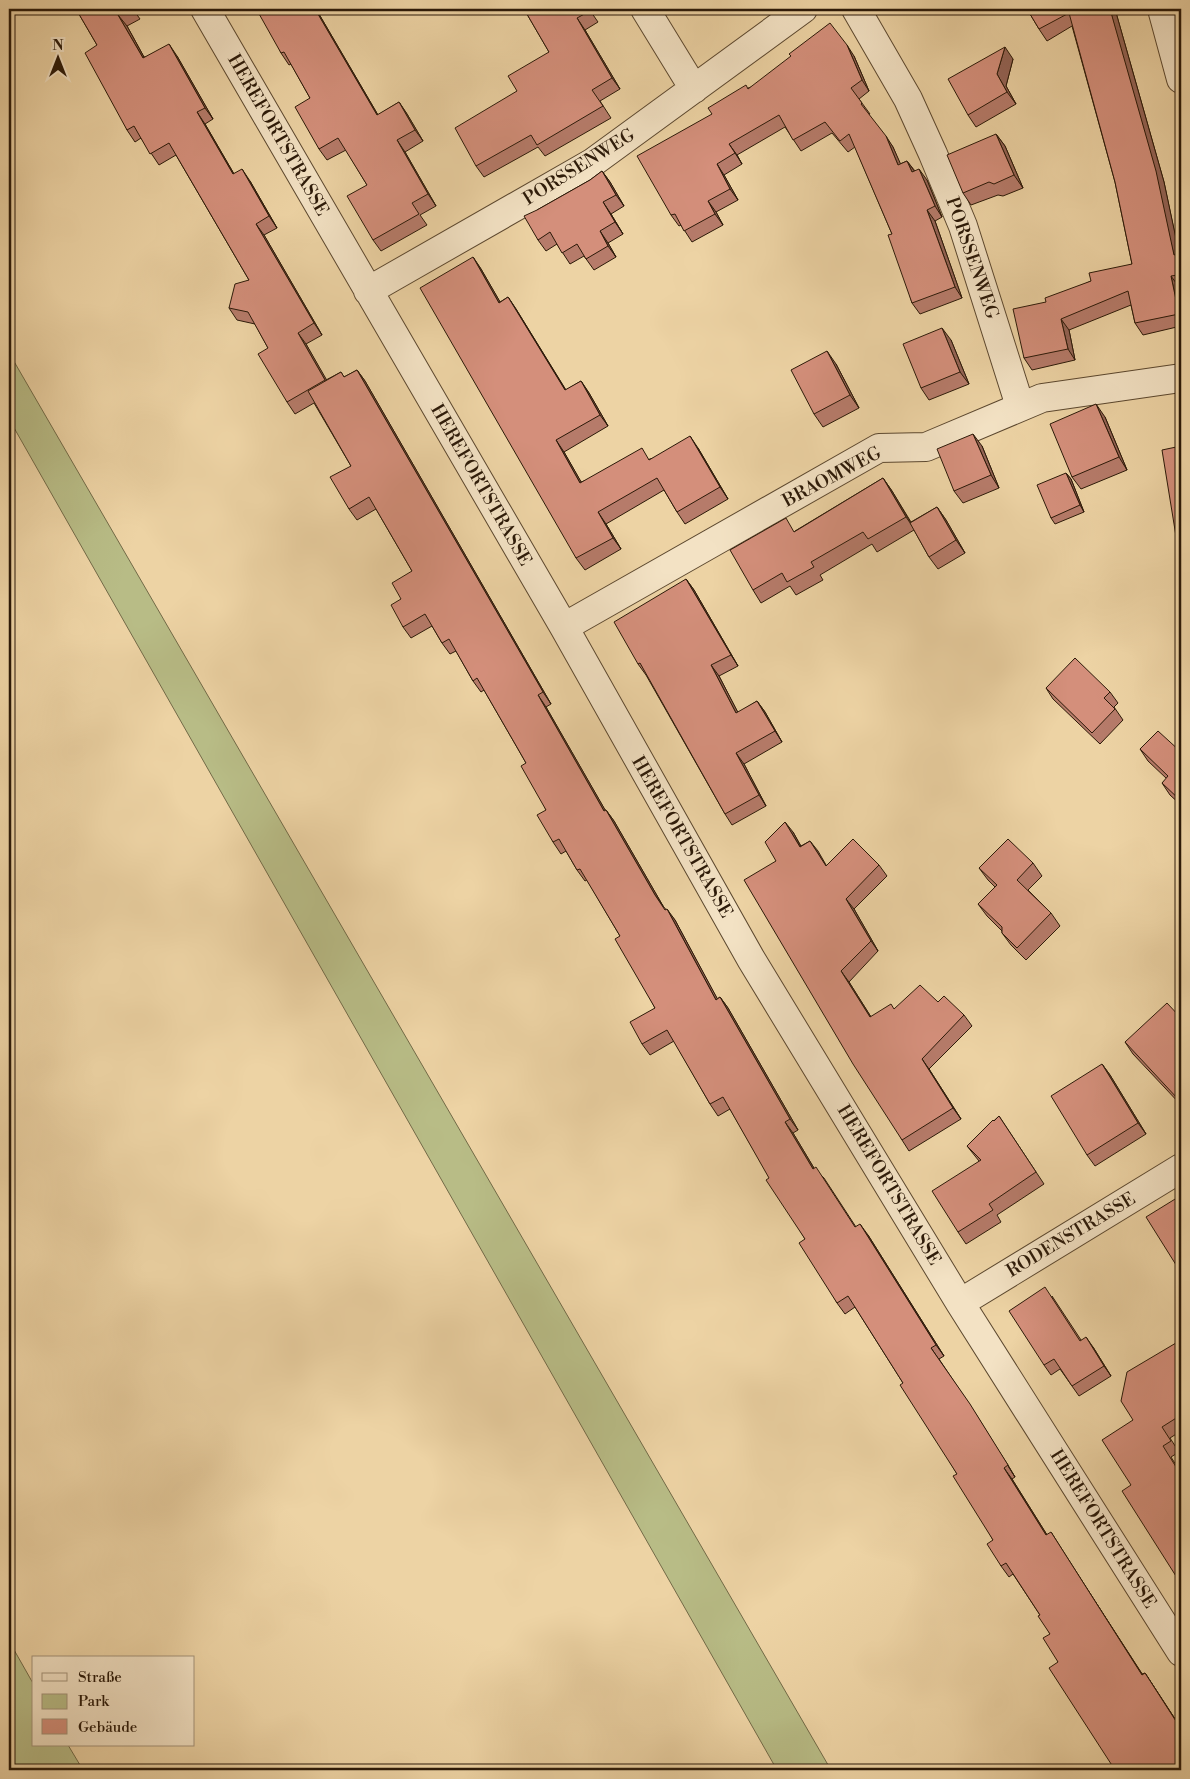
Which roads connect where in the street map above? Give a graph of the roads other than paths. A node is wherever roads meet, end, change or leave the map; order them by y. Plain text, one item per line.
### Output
1 (205, 9) edge
2 (645, 9) edge
3 (803, 9) edge
4 (856, 9) edge
5 (1162, 9) edge
6 (1181, 79) edge
7 (694, 89) junction
8 (368, 291) junction
9 (1181, 378) edge
10 (1020, 406) junction
11 (564, 627) junction
12 (1181, 1168) edge
13 (960, 1303) junction
14 (1181, 1652) edge

1 - 8 street, HEREFORTSTRASSE
2 - 7 street
3 - 7 street, PORSSENWEG
4 - 10 street, PORSSENWEG
5 - 6 street
7 - 8 street, PORSSENWEG
8 - 11 street, HEREFORTSTRASSE
9 - 10 street, BRAOMWEG
10 - 11 street, BRAOMWEG
11 - 13 street, HEREFORTSTRASSE
12 - 13 street, RODENSTRASSE
13 - 14 street, HEREFORTSTRASSE

